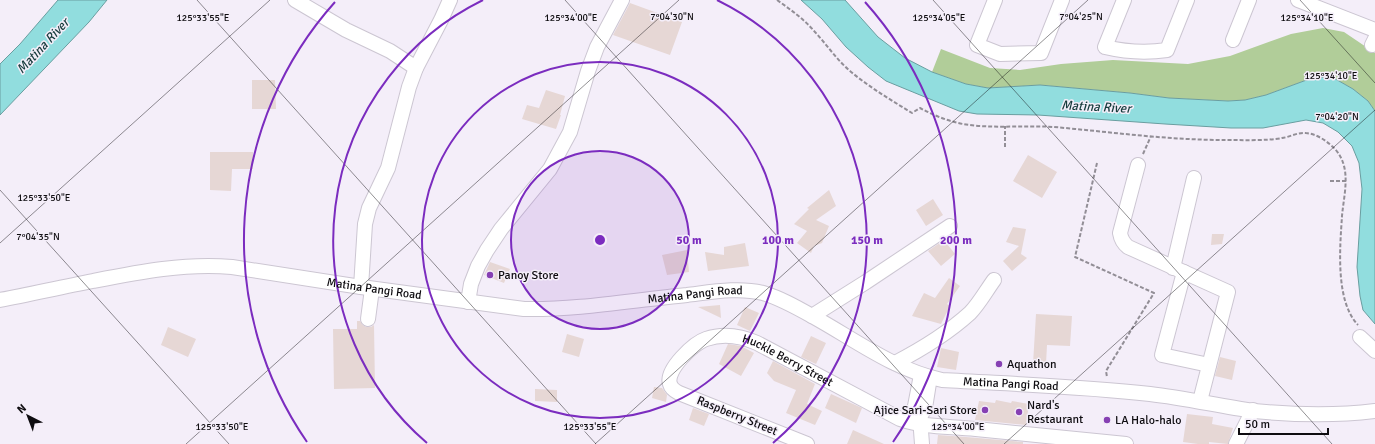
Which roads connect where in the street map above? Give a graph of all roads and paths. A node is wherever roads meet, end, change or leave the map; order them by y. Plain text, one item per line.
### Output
1 (295, 0) edge
2 (450, 0) edge
3 (622, 0) edge
4 (777, 0) edge
5 (995, 0) edge
6 (1062, 0) edge
7 (1124, 0) edge
8 (1187, 0) edge
9 (1249, 0) edge
10 (1298, 0) edge
11 (1375, 30) edge
12 (1233, 40) dead end
13 (416, 68) junction
14 (926, 111) dead end
15 (1005, 126) dead end
16 (1151, 136) dead end
17 (1005, 147) dead end
18 (1097, 163) dead end
19 (1138, 165) joint
20 (1194, 178) dead end
21 (1330, 181) dead end
22 (1346, 181) dead end
23 (950, 226) dead end
24 (1178, 270) junction
25 (994, 280) dead end
26 (367, 288) junction
27 (0, 300) edge
28 (468, 302) junction
29 (812, 316) junction
30 (368, 319) dead end
31 (1360, 337) dead end
32 (1375, 351) edge
33 (895, 364) junction
34 (1209, 365) junction
35 (926, 376) junction
36 (670, 384) joint
37 (1108, 390) junction
38 (1200, 401) junction
39 (1254, 410) junction
40 (1375, 411) edge
41 (920, 421) junction
42 (807, 444) edge
43 (922, 444) edge
44 (1126, 444) edge
45 (1236, 444) edge

1 - 13 street
2 - 13 street
3 - 28 street
4 - 14 path
5 - 6 street
7 - 8 street
9 - 12 street
10 - 11 street
13 - 26 street
15 - 17 path
16 - 19 path
18 - 37 path
19 - 24 street
20 - 24 street
21 - 22 path
23 - 29 street
24 - 34 street
24 - 34 street
25 - 33 street
26 - 27 street, Matina Pangi Road
26 - 28 street, Matina Pangi Road
26 - 30 street
28 - 29 street, Matina Pangi Road
29 - 33 street, Matina Pangi Road
31 - 32 street
33 - 35 street, Matina Pangi Road
34 - 38 street
35 - 37 street, Matina Pangi Road
35 - 41 street
36 - 41 street, Huckle Berry Street
36 - 42 street, Raspberry Street
37 - 38 street, Matina Pangi Road
38 - 39 street, Matina Pangi Road
39 - 40 street, Matina Pangi Road
39 - 45 street
41 - 43 street
41 - 44 street, Huckle Berry Street

